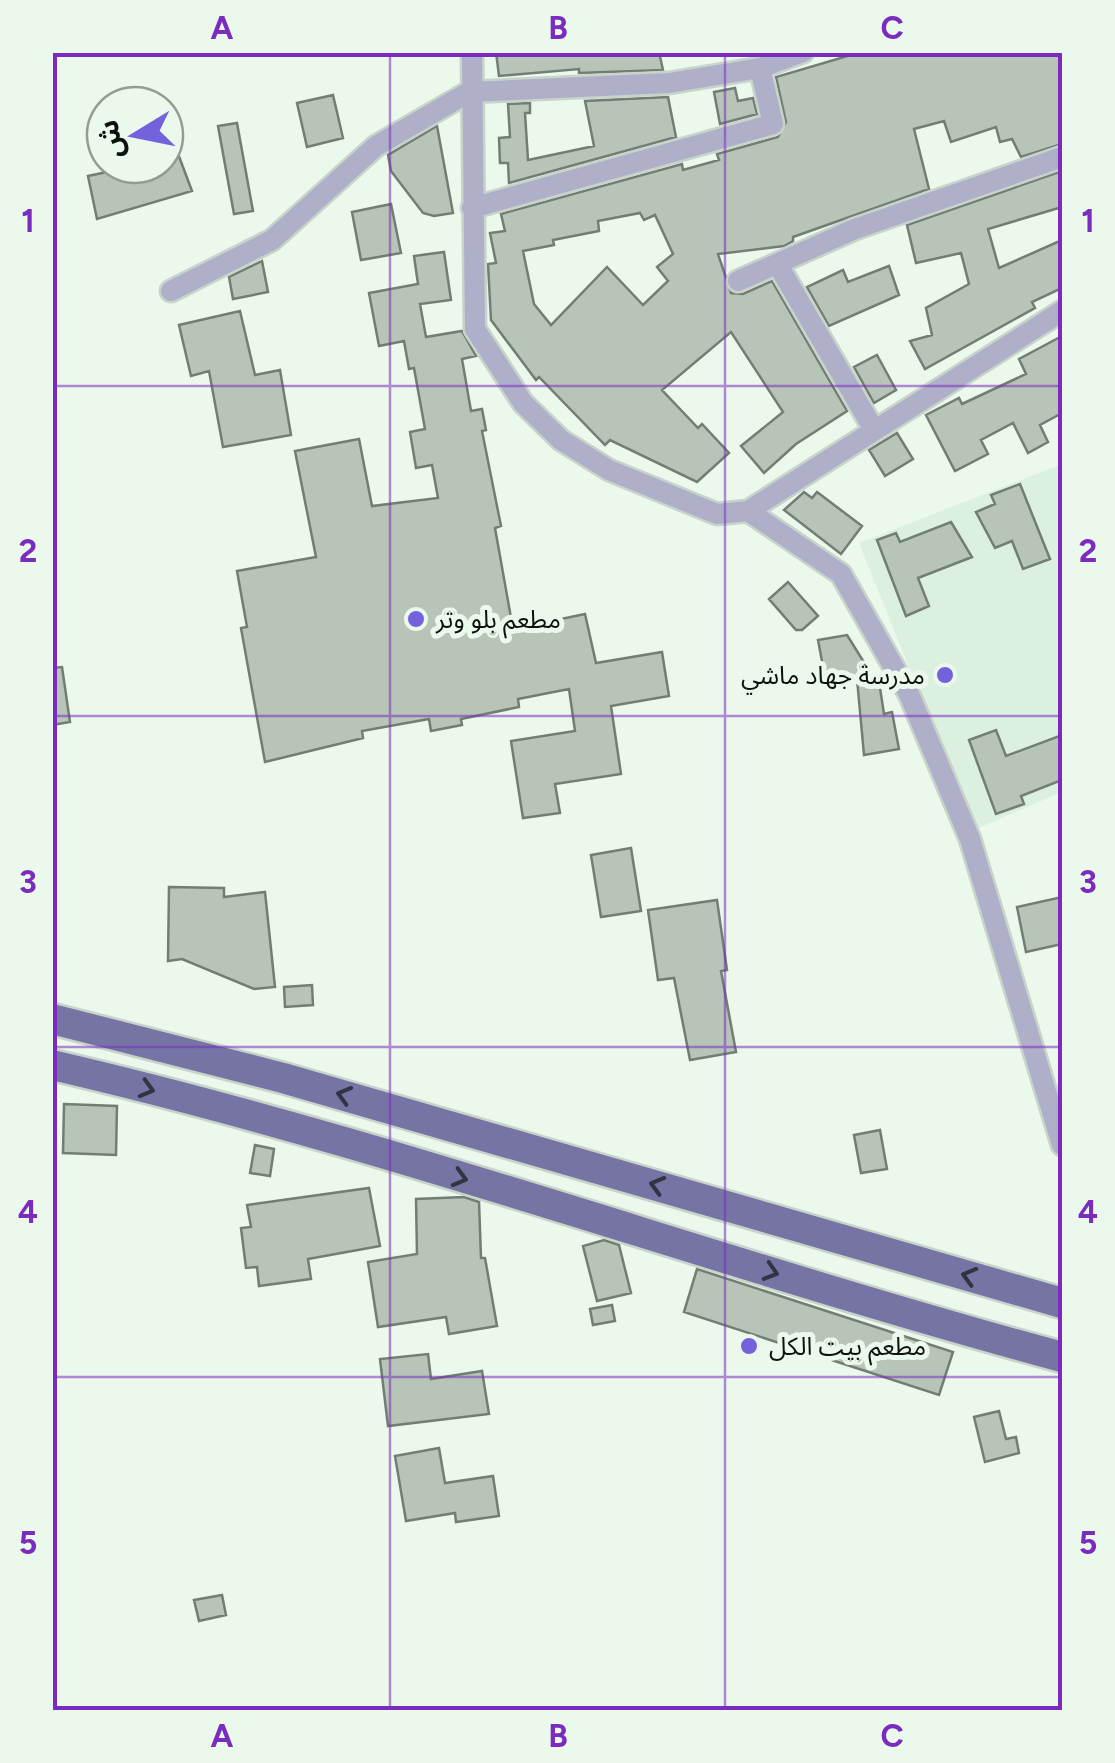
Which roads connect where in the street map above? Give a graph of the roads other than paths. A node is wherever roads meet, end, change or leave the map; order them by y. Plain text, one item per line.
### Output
1 (472, 52) edge
2 (803, 52) edge
3 (760, 68) junction
4 (469, 92) junction
5 (1062, 158) edge
6 (472, 208) junction
7 (778, 265) junction
8 (738, 281) dead end
9 (171, 292) dead end
10 (1062, 310) edge
11 (874, 430) junction
12 (748, 510) junction
13 (52, 1020) edge
14 (52, 1065) edge
15 (1062, 1146) edge
16 (598, 1168) junction
17 (579, 1212) junction
18 (1062, 1303) edge
19 (1062, 1357) edge

1 - 4 street
2 - 3 street
3 - 4 street
3 - 6 street
4 - 6 street
4 - 9 street
5 - 7 street
6 - 12 street
7 - 8 street
7 - 11 street
10 - 11 street
11 - 12 street
12 - 15 street
16 -> 13 main road
14 -> 17 main road
16 - 17 main road
18 -> 16 main road
17 -> 19 main road

